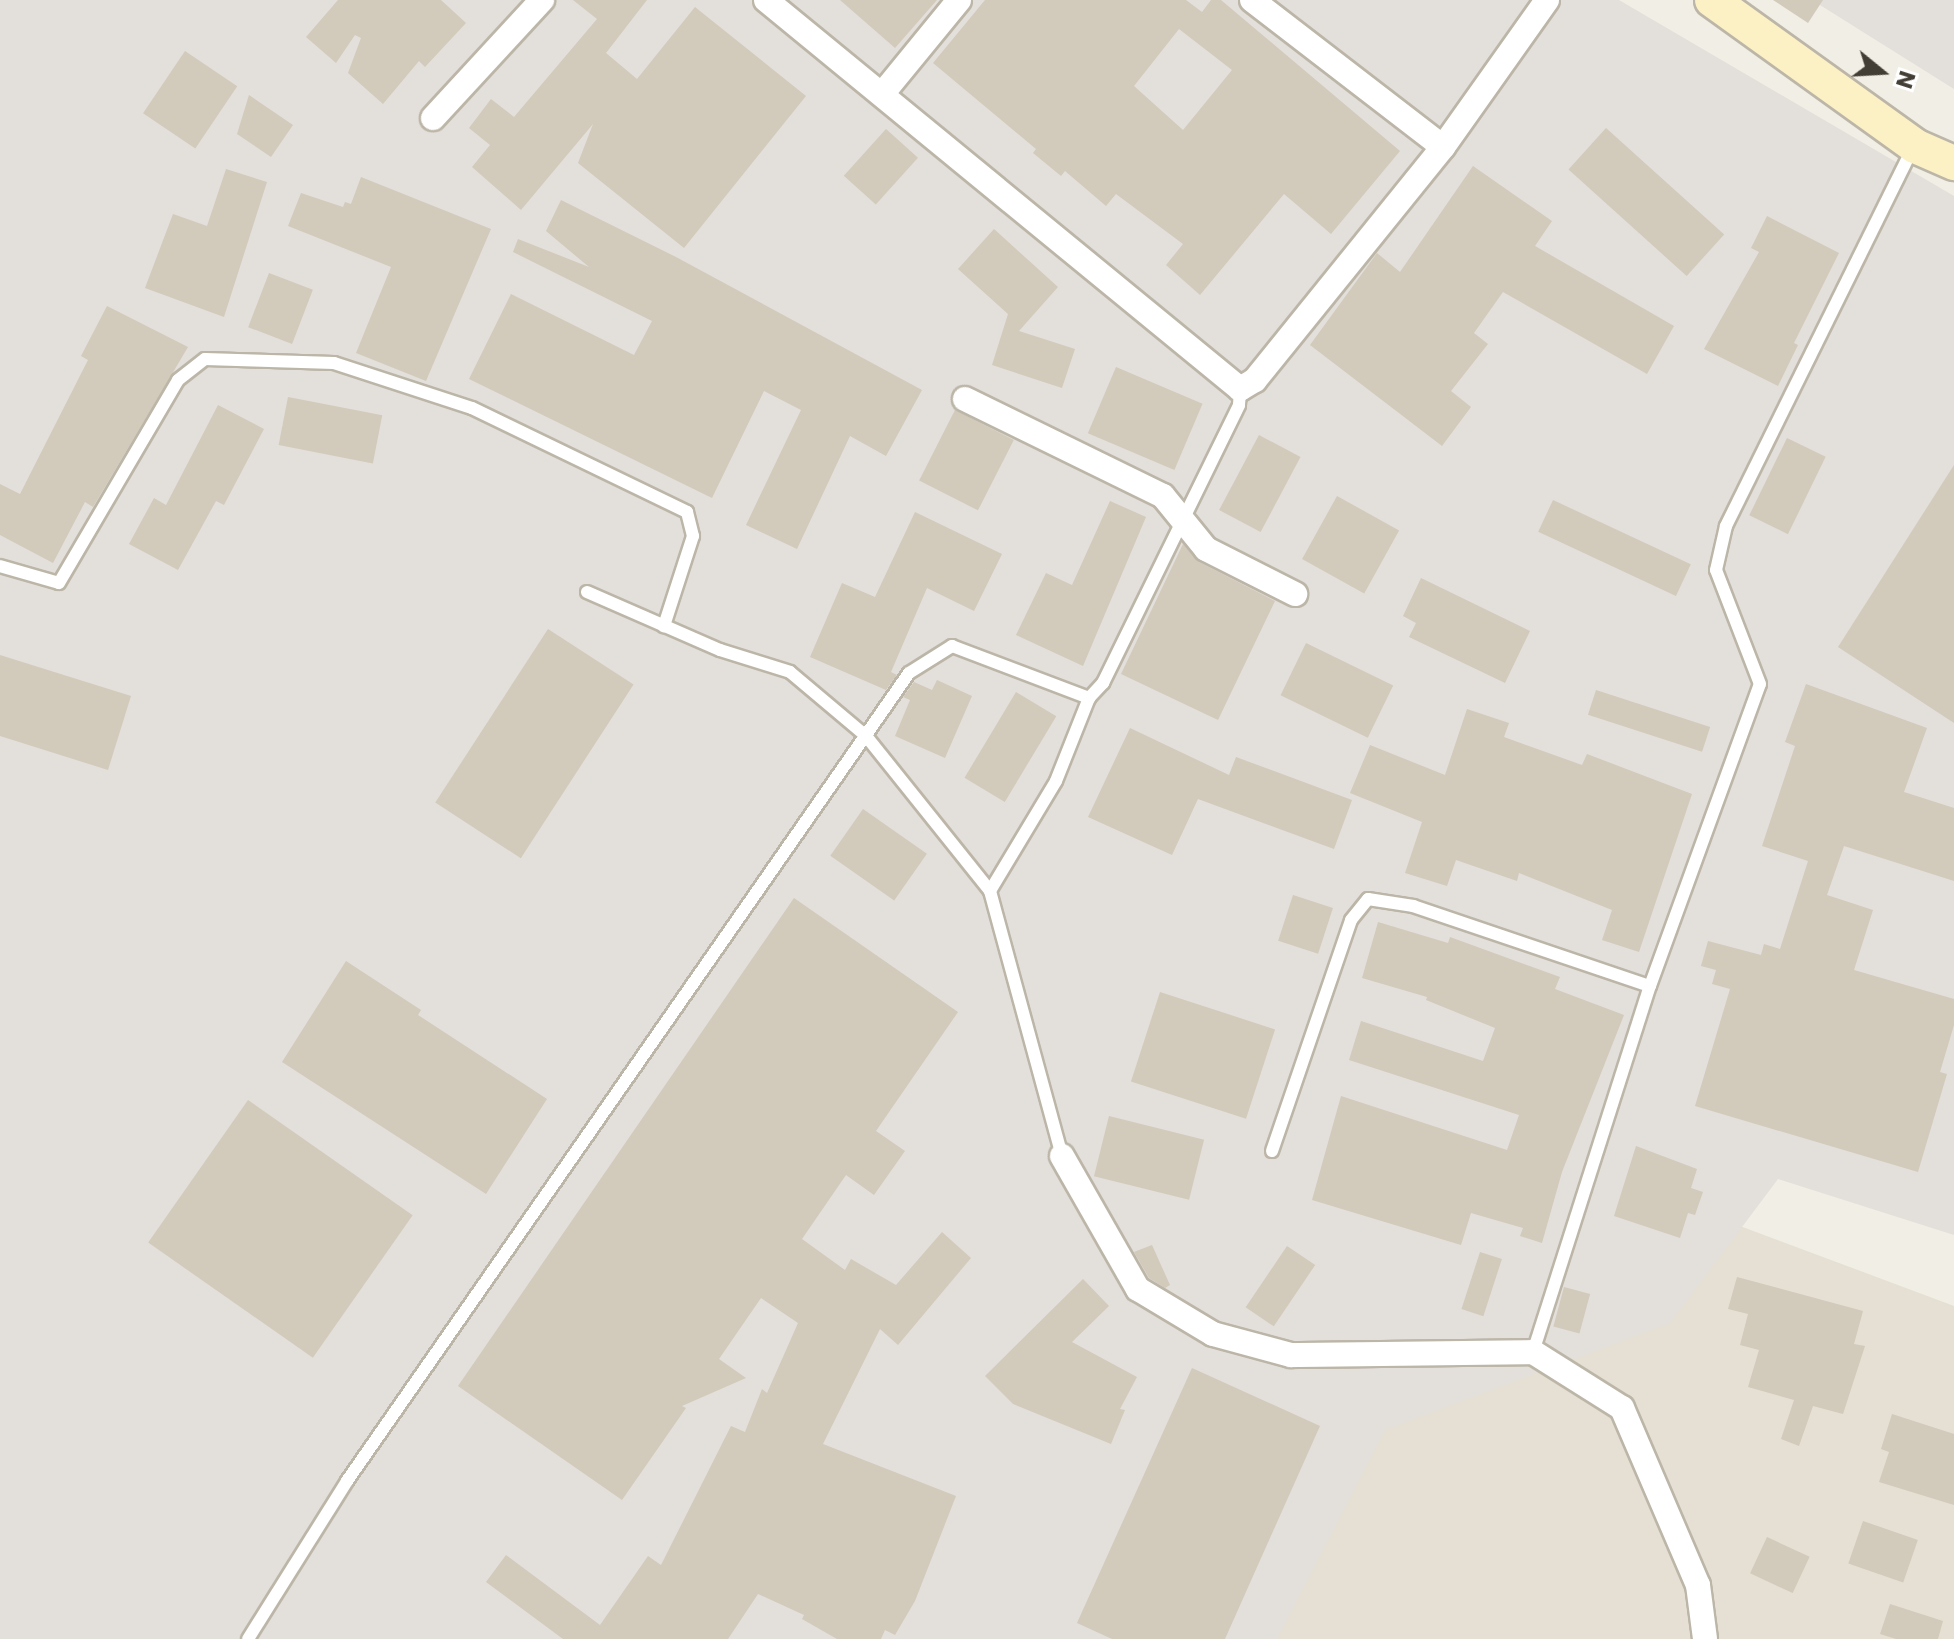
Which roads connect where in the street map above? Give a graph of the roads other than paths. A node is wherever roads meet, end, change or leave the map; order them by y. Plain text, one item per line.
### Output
1 (542, 0) edge
2 (766, 0) edge
3 (959, 0) edge
4 (1252, 0) edge
5 (1547, 0) edge
6 (1712, 0) edge
7 (883, 93) junction
8 (433, 118) dead end
9 (1915, 146) junction
10 (1443, 147) junction
11 (1954, 163) edge
12 (1240, 389) junction
13 (965, 399) dead end
14 (1183, 521) junction
15 (0, 566) edge
16 (587, 592) dead end
17 (1295, 594) dead end
18 (664, 626) junction
19 (1089, 698) junction
20 (866, 736) junction
21 (990, 891) junction
22 (1650, 986) junction
23 (1272, 1151) dead end
24 (1062, 1156) joint
25 (1533, 1352) junction
26 (248, 1639) edge
27 (1705, 1639) edge

1 - 8 street
2 - 7 street
3 - 7 street
4 - 10 street
5 - 10 street
6 - 9 street
7 - 12 street
9 - 11 street
9 - 22 lane
10 - 12 street
12 - 14 lane
13 - 14 street
14 - 17 street
14 - 19 lane
15 - 18 lane
16 - 18 lane
18 - 20 lane
19 - 20 lane
19 - 21 lane
20 - 21 lane
20 - 26 lane
21 - 24 lane
22 - 23 lane
22 - 25 lane
24 - 25 street
25 - 27 street

